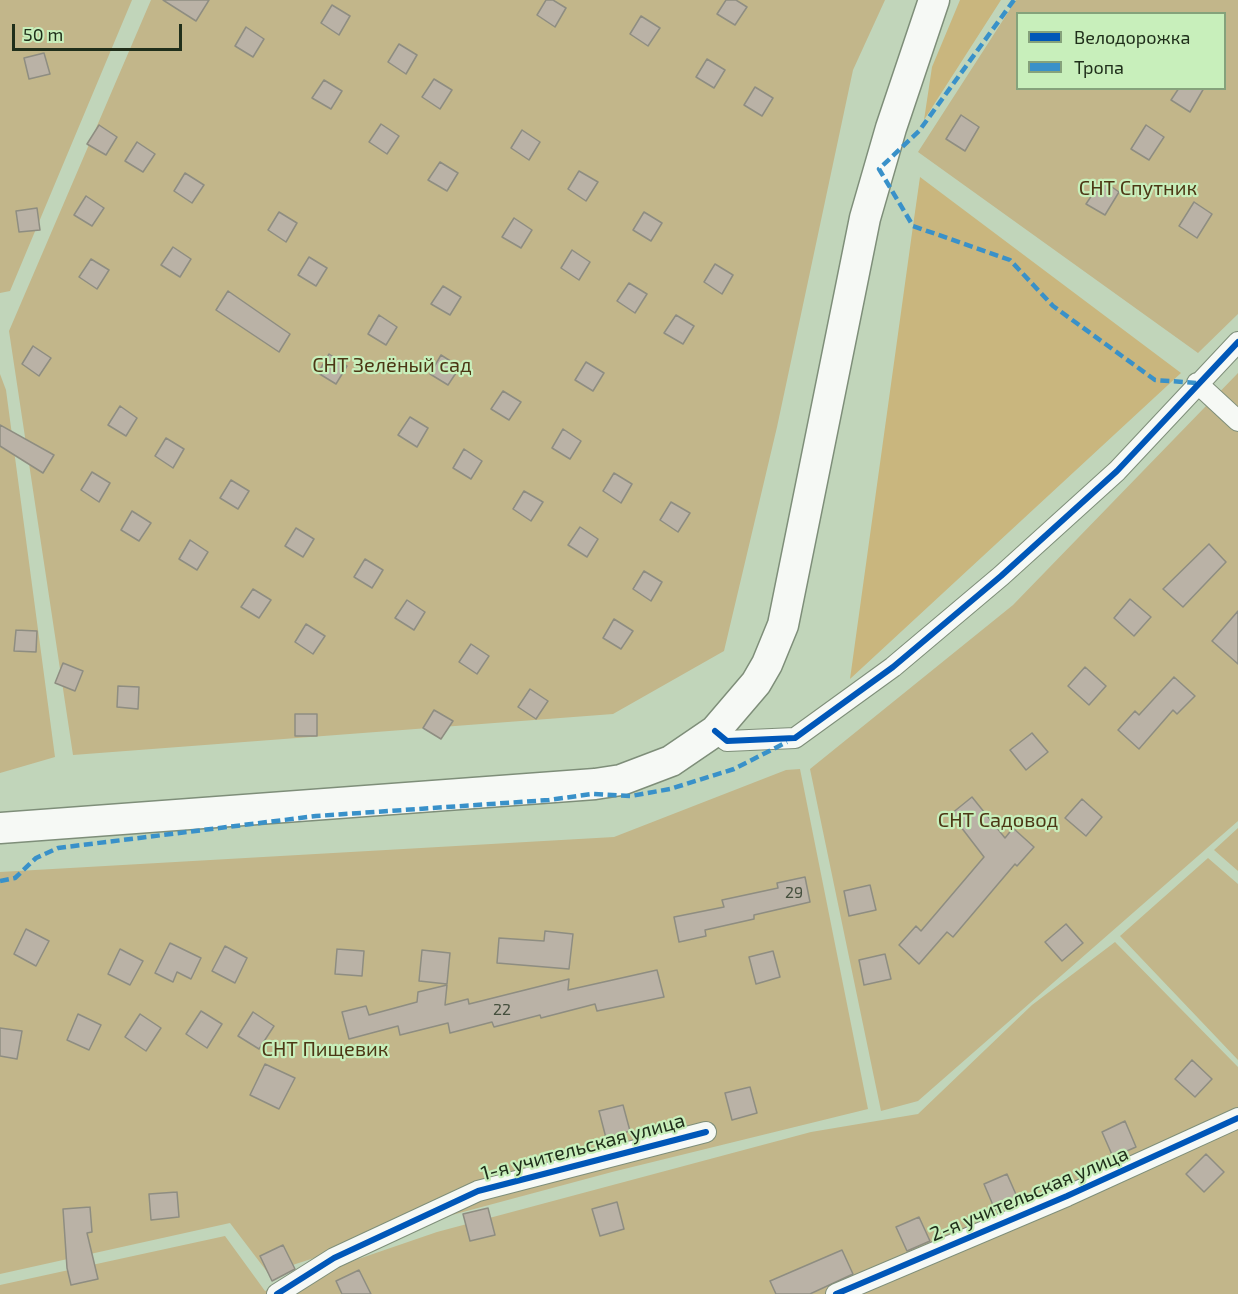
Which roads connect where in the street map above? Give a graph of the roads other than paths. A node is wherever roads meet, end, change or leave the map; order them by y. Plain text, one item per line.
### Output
1 (934, 0) edge
2 (1238, 342) edge
3 (1197, 383) junction
4 (1238, 421) edge
5 (715, 731) junction
6 (0, 828) edge
7 (1236, 1120) edge
8 (706, 1132) dead end
9 (277, 1294) edge
10 (836, 1294) edge

1 - 5 main road
2 - 3 street
3 - 4 street
3 - 5 street
5 - 6 main road
7 - 10 street, 2-я учительская улица
8 - 9 street, 1-я учительская улица

